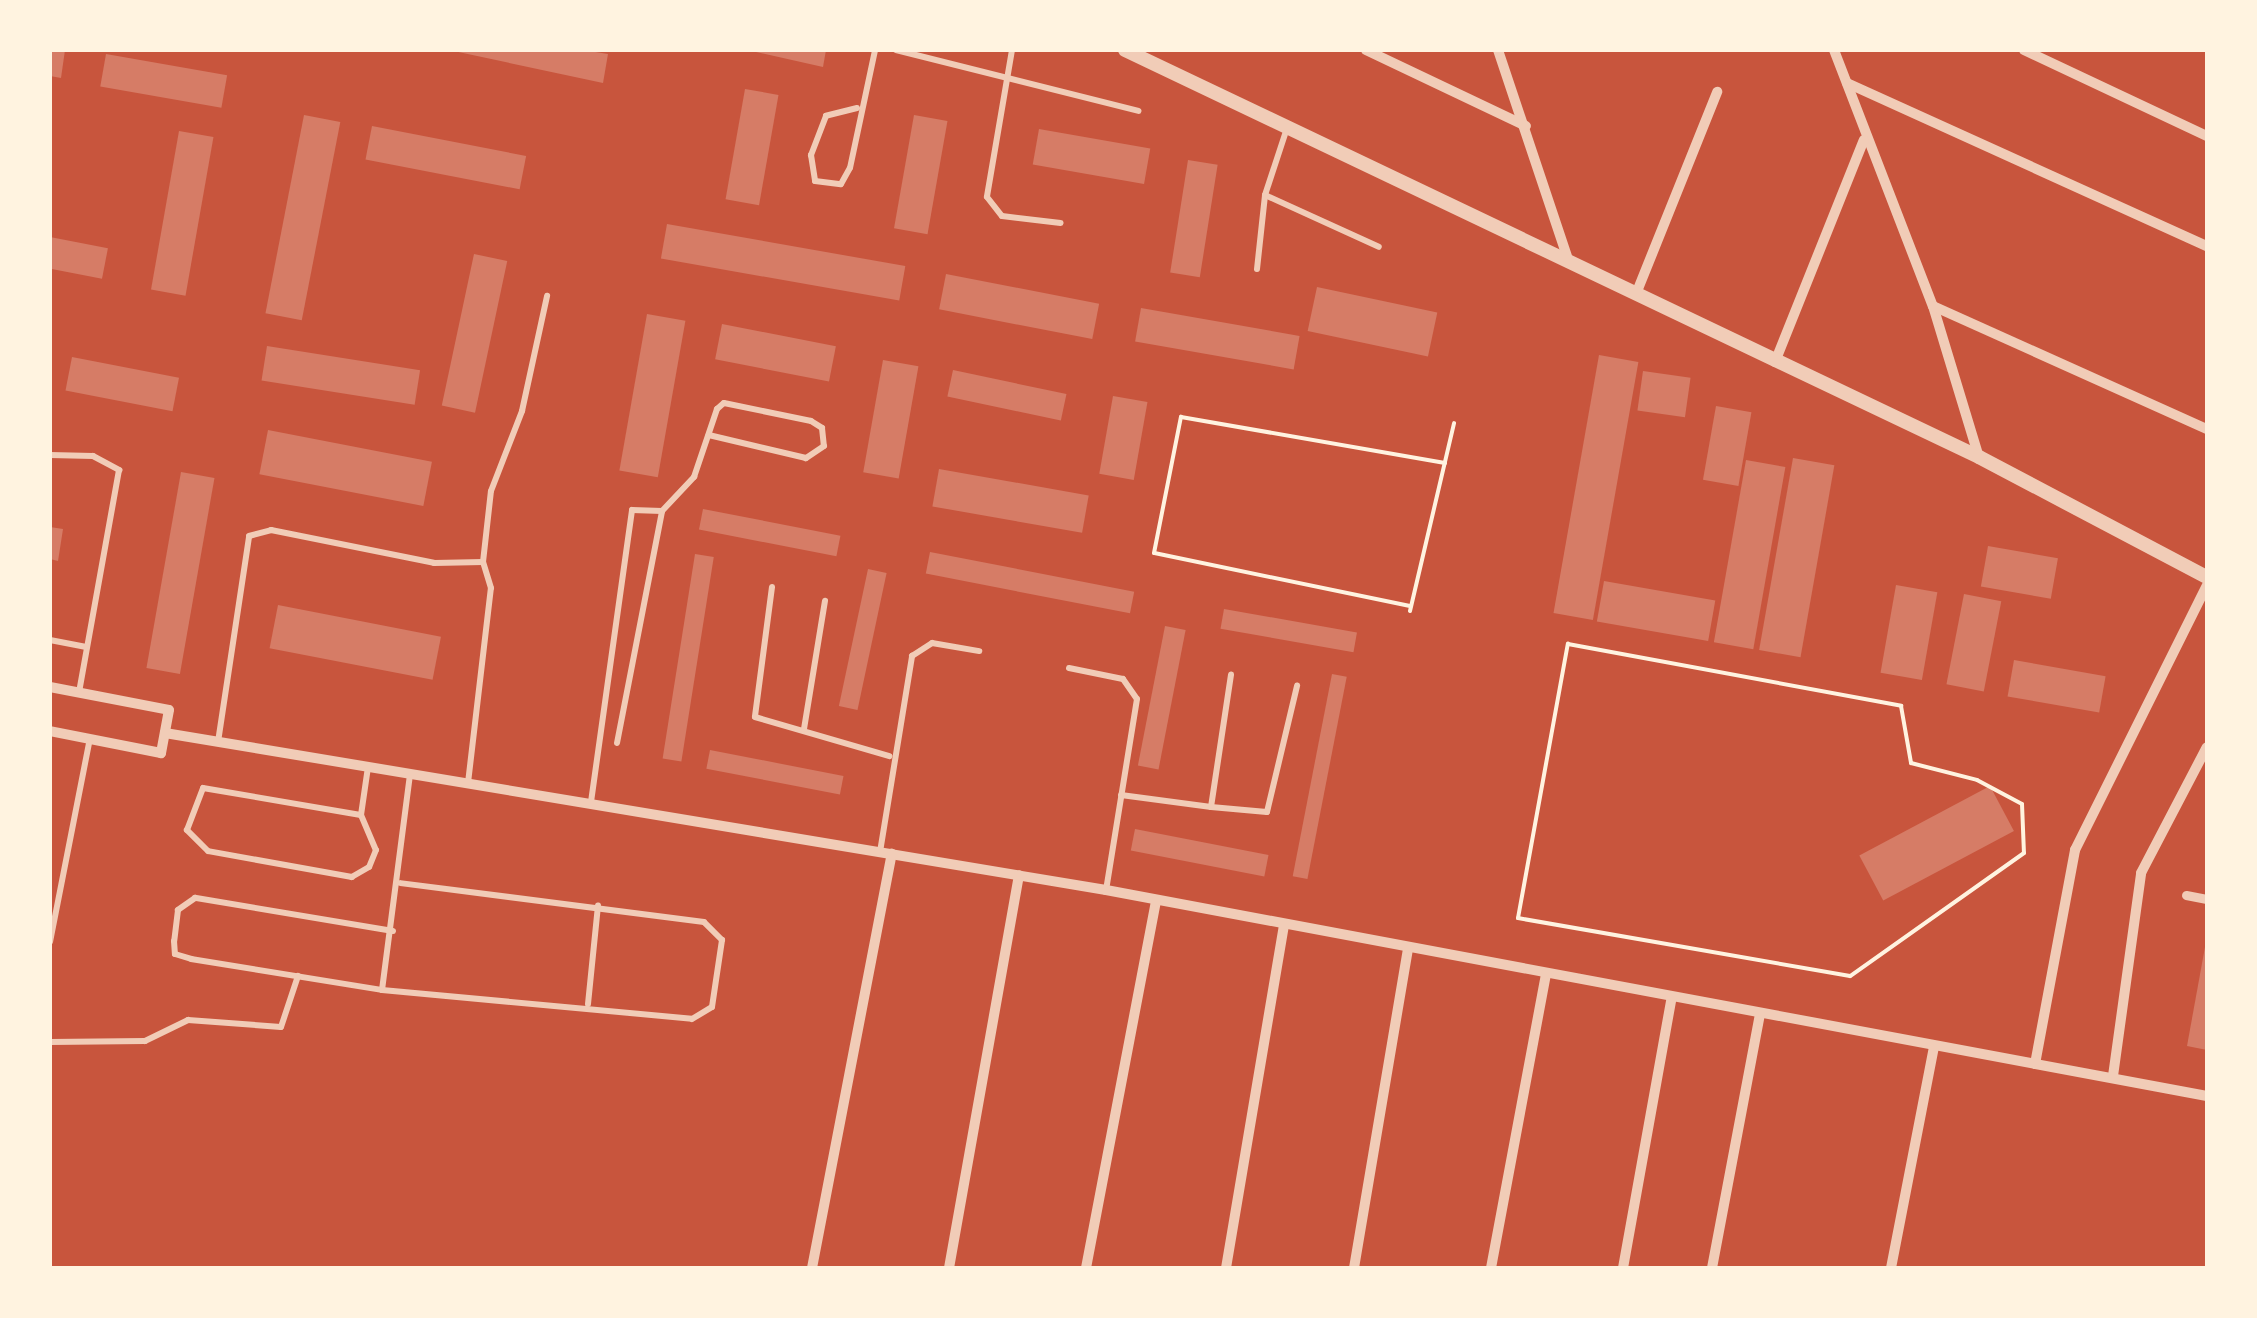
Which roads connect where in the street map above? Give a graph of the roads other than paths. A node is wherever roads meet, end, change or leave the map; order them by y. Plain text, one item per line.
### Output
1 (875, 50) edge
2 (896, 50) edge
3 (1012, 50) edge
4 (1125, 50) edge
5 (1366, 50) edge
6 (1498, 50) edge
7 (1834, 50) edge
8 (2024, 50) edge
9 (1002, 74) junction
10 (1846, 83) junction
11 (1717, 92) dead end
12 (858, 108) junction
13 (1138, 111) dead end
14 (1526, 126) junction
15 (1286, 131) junction
16 (2207, 136) edge
17 (1864, 140) junction
18 (1265, 195) junction
19 (1061, 223) dead end
20 (2207, 246) edge
21 (1380, 247) dead end
22 (1570, 264) junction
23 (1257, 269) dead end
24 (1636, 294) junction
25 (547, 296) dead end
26 (1933, 306) junction
27 (1775, 362) junction
28 (2207, 428) edge
29 (708, 436) junction
30 (50, 455) edge
31 (1978, 457) junction
32 (662, 511) junction
33 (483, 562) junction
34 (2207, 576) edge
35 (2207, 585) edge
36 (772, 587) dead end
37 (825, 601) dead end
38 (50, 640) edge
39 (86, 647) junction
40 (979, 651) dead end
41 (1069, 668) dead end
42 (1231, 675) dead end
43 (1296, 686) dead end
44 (50, 687) edge
45 (78, 692) junction
46 (804, 730) junction
47 (50, 732) edge
48 (165, 733) junction
49 (90, 739) junction
50 (218, 742) junction
51 (617, 743) dead end
52 (2207, 746) edge
53 (889, 756) junction
54 (368, 767) junction
55 (410, 774) junction
56 (468, 784) junction
57 (1121, 795) junction
58 (591, 802) junction
59 (1211, 807) junction
60 (361, 815) junction
61 (886, 853) junction
62 (1019, 876) junction
63 (400, 883) junction
64 (1106, 890) junction
65 (2186, 895) dead end
66 (2207, 899) edge
67 (1156, 902) junction
68 (598, 906) junction
69 (1284, 925) junction
70 (393, 931) junction
71 (50, 942) edge
72 (1408, 948) junction
73 (1546, 973) junction
74 (298, 976) junction
75 (382, 990) junction
76 (1672, 1000) junction
77 (588, 1005) junction
78 (1760, 1015) junction
79 (50, 1042) edge
80 (1934, 1046) junction
81 (2035, 1064) junction
82 (2114, 1076) junction
83 (2207, 1096) edge
84 (812, 1268) edge
85 (949, 1268) edge
86 (1086, 1268) edge
87 (1226, 1268) edge
88 (1354, 1268) edge
89 (1490, 1268) edge
90 (1623, 1268) edge
91 (1712, 1268) edge
92 (1892, 1268) edge

1 - 12 lane
2 - 9 lane
3 - 9 lane
4 - 15 street
5 - 14 street
6 - 14 street
7 - 10 street
8 - 16 street
9 - 13 lane
9 - 19 lane
10 - 17 street
10 - 20 street
11 - 24 street
12 - 12 lane
14 - 22 street
15 - 18 lane
15 - 22 street
17 - 26 street
17 - 27 street
18 - 21 lane
18 - 23 lane
22 - 24 street
24 - 27 street
25 - 33 lane
26 - 28 street
26 - 31 street
27 - 31 street
29 - 29 lane
29 - 32 lane
30 - 39 lane
31 - 34 street
32 - 51 lane
32 - 58 lane
33 - 50 lane
33 - 56 lane
35 - 81 street
36 - 46 lane
37 - 46 lane
38 - 39 lane
39 - 45 lane
40 - 53 lane
41 - 57 lane
42 - 59 lane
43 - 59 lane
44 - 45 street
45 - 48 street
46 - 53 lane
47 - 49 street
48 - 49 street
48 - 50 street
49 - 71 lane
50 - 54 street
52 - 82 street
53 - 61 lane
54 - 55 street
54 - 60 lane
55 - 56 street
55 - 63 lane
56 - 58 street
57 - 59 lane
57 - 64 lane
58 - 61 street
60 - 60 lane
61 - 62 street
61 - 84 street
62 - 64 street
62 - 85 street
63 - 68 lane
63 - 70 lane
64 - 67 street
65 - 66 street
67 - 69 street
67 - 86 street
68 - 77 lane
68 - 77 lane
69 - 72 street
69 - 87 street
70 - 74 lane
70 - 75 lane
72 - 73 street
72 - 88 street
73 - 76 street
73 - 89 street
74 - 75 lane
74 - 79 lane
75 - 77 lane
76 - 78 street
76 - 90 street
78 - 80 street
78 - 91 street
80 - 81 street
80 - 92 street
81 - 82 street
82 - 83 street

